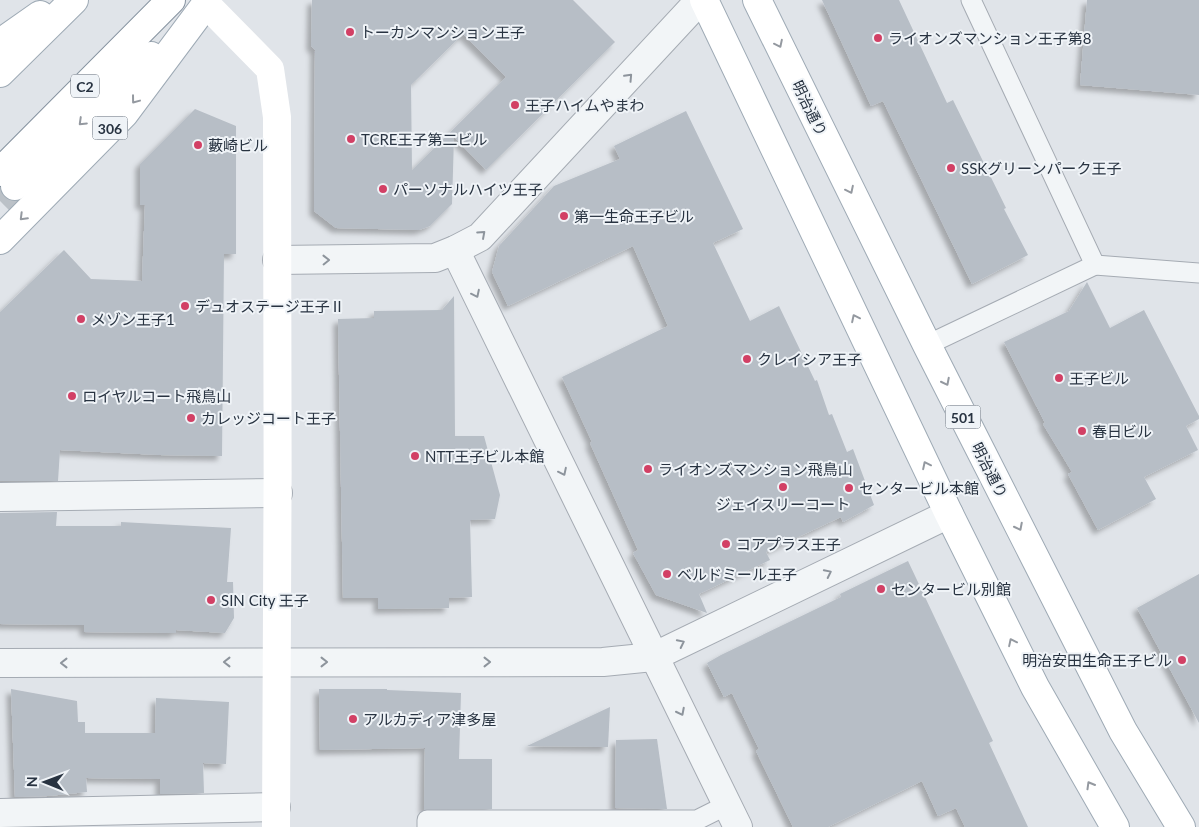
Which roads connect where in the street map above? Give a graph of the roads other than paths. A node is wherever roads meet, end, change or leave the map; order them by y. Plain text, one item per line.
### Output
1 (62, 0) edge
2 (74, 0) edge
3 (149, 0) edge
4 (171, 0) edge
5 (702, 0) edge
6 (757, 0) edge
7 (971, 0) edge
8 (208, 2) edge
9 (0, 43) edge
10 (0, 73) edge
11 (0, 149) edge
12 (7, 179) edge
13 (0, 240) edge
14 (455, 250) junction
15 (278, 260) junction
16 (1094, 265) junction
17 (1199, 273) edge
18 (927, 346) junction
19 (278, 493) junction
20 (0, 497) edge
21 (949, 514) junction
22 (653, 657) junction
23 (276, 662) junction
24 (0, 663) edge
25 (0, 812) edge
26 (732, 816) edge
27 (276, 817) edge
28 (427, 827) edge
29 (1115, 827) edge
30 (1181, 827) edge

1 - 9 main road
2 - 10 main road
3 - 11 main road, C2
4 - 12 main road, C2
14 -> 5 street
21 -> 5 main road
6 -> 18 main road, 明治通り / 501
7 - 16 lane
8 -> 12 main road, 306
8 -> 13 main road, 306
8 - 15 main road
15 -> 14 street
14 -> 22 street
15 - 19 main road
16 - 17 lane
16 - 18 lane
18 -> 30 main road, 明治通り / 501
19 - 20 street
19 - 23 main road
22 -> 21 street
29 -> 21 main road
23 -> 22 street
22 -> 26 street
23 -> 24 street
23 - 27 main road
25 - 27 street
26 - 28 lane

